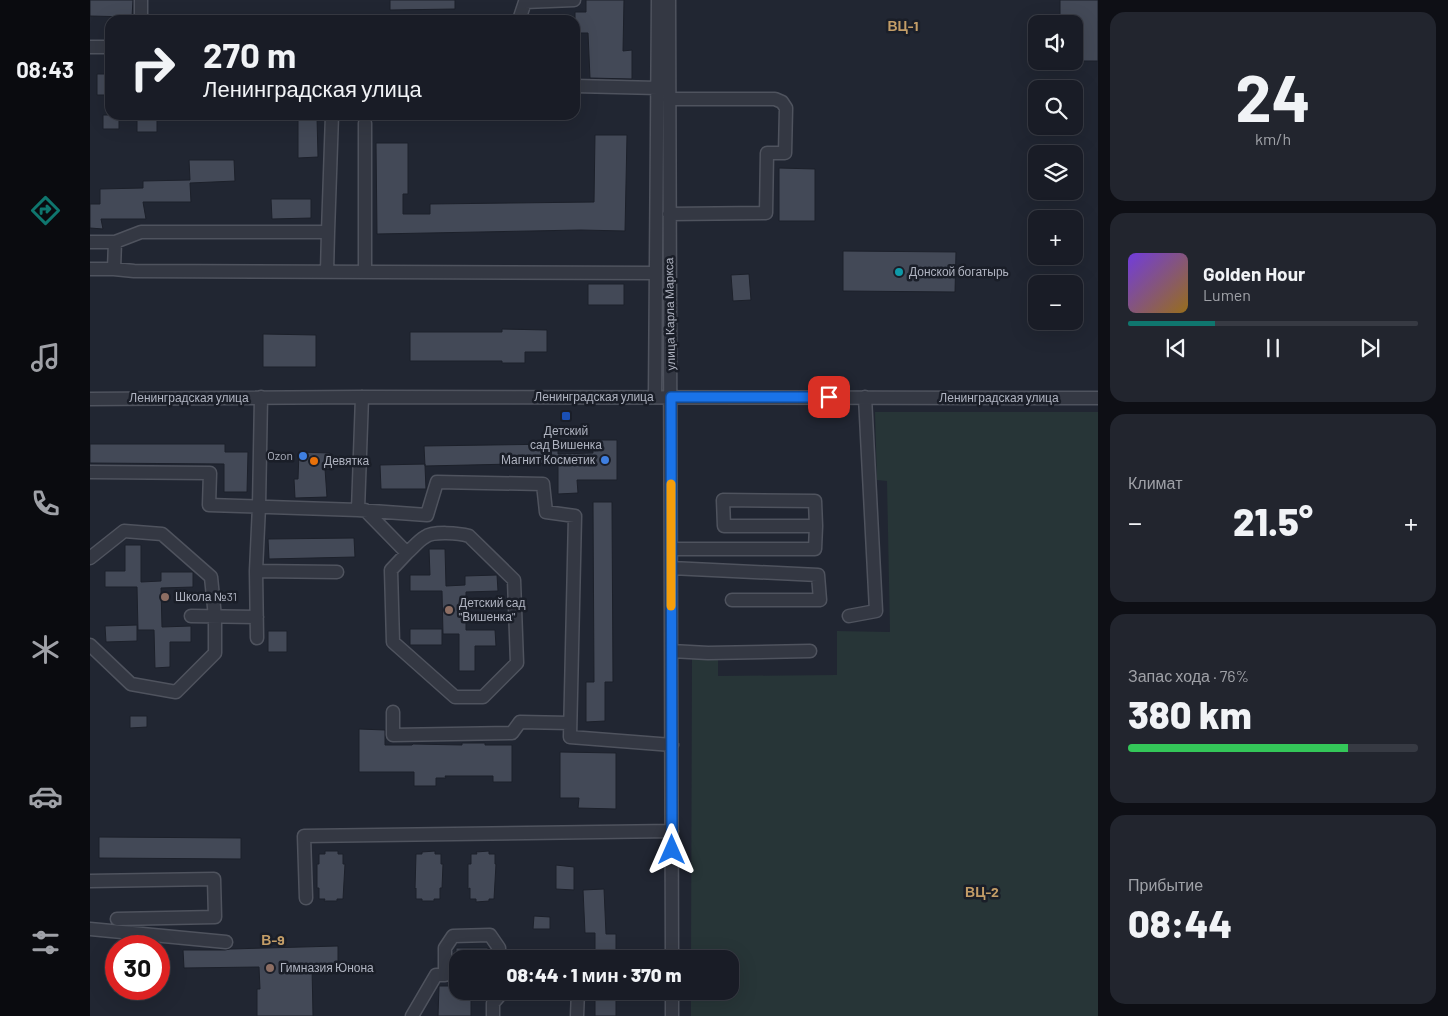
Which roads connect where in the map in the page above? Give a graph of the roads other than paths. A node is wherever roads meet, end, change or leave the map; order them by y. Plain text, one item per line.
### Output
1 (141, 0) edge
2 (574, 0) edge
3 (658, 0) edge
4 (668, 0) edge
5 (142, 15) edge
6 (521, 15) edge
7 (105, 47) edge
8 (90, 48) edge
9 (580, 86) edge
10 (658, 88) junction
11 (669, 99) junction
12 (332, 120) edge
13 (365, 123) dead end
14 (670, 214) junction
15 (328, 232) junction
16 (90, 242) edge
17 (115, 242) junction
18 (114, 268) junction
19 (90, 269) edge
20 (327, 272) junction
21 (365, 272) junction
22 (656, 273) junction
23 (655, 396) junction
24 (671, 396) junction
25 (1098, 396) edge
26 (90, 397) edge
27 (261, 397) junction
28 (362, 397) junction
29 (865, 397) junction
30 (90, 472) edge
31 (260, 506) junction
32 (362, 510) junction
33 (816, 526) junction
34 (671, 549) junction
35 (407, 553) junction
36 (90, 558) edge
37 (671, 568) junction
38 (256, 571) junction
39 (337, 572) dead end
40 (732, 600) dead end
41 (191, 616) dead end
42 (849, 616) dead end
43 (215, 617) junction
44 (257, 617) junction
45 (257, 638) dead end
46 (90, 645) edge
47 (672, 651) junction
48 (810, 651) dead end
49 (393, 712) dead end
50 (570, 723) junction
51 (672, 745) junction
52 (672, 831) junction
53 (90, 881) edge
54 (306, 898) dead end
55 (117, 918) dead end
56 (90, 929) edge
57 (226, 942) dead end
58 (499, 950) edge
59 (672, 950) edge
60 (496, 1000) edge
61 (578, 1000) edge
62 (672, 1000) edge
63 (412, 1016) edge
64 (493, 1016) edge
65 (577, 1016) edge
66 (672, 1016) edge

1 - 5 street
2 - 6 street
3 - 10 street, улица Карла Маркса
4 - 11 street, улица Карла Маркса
7 - 8 street
9 - 10 street
10 - 22 street, улица Карла Маркса
11 - 14 street, улица Карла Маркса
11 - 14 street
12 - 15 street
13 - 21 street
14 - 24 street, улица Карла Маркса
15 - 17 street
15 - 20 street
16 - 17 street
17 - 18 street
18 - 19 street
18 - 20 street
20 - 21 street
21 - 22 street
22 - 23 street, улица Карла Маркса
23 - 24 street, Ленинградская улица
23 - 27 street
23 - 28 street, Ленинградская улица
24 - 25 street
24 - 29 street, Ленинградская улица
24 - 34 street, улица Карла Маркса
25 - 29 street, Ленинградская улица
26 - 27 street, Ленинградская улица
27 - 28 street, Ленинградская улица
27 - 31 street
28 - 32 street
29 - 42 street
30 - 31 street
31 - 32 street
31 - 38 street
32 - 35 street
32 - 50 street
33 - 33 street
33 - 34 street
34 - 37 street, улица Карла Маркса
35 - 35 street
36 - 43 street
37 - 40 street
37 - 47 street, улица Карла Маркса
38 - 39 street
38 - 44 street
41 - 43 street
43 - 44 street
43 - 46 street
44 - 45 street
47 - 48 street
47 - 51 street, улица Карла Маркса
49 - 50 street
50 - 51 street
51 - 52 street, улица Карла Маркса
52 - 54 street
52 - 59 street, улица Карла Маркса
53 - 55 street
56 - 57 street
58 - 63 street
60 - 64 street
61 - 65 street
62 - 66 street

